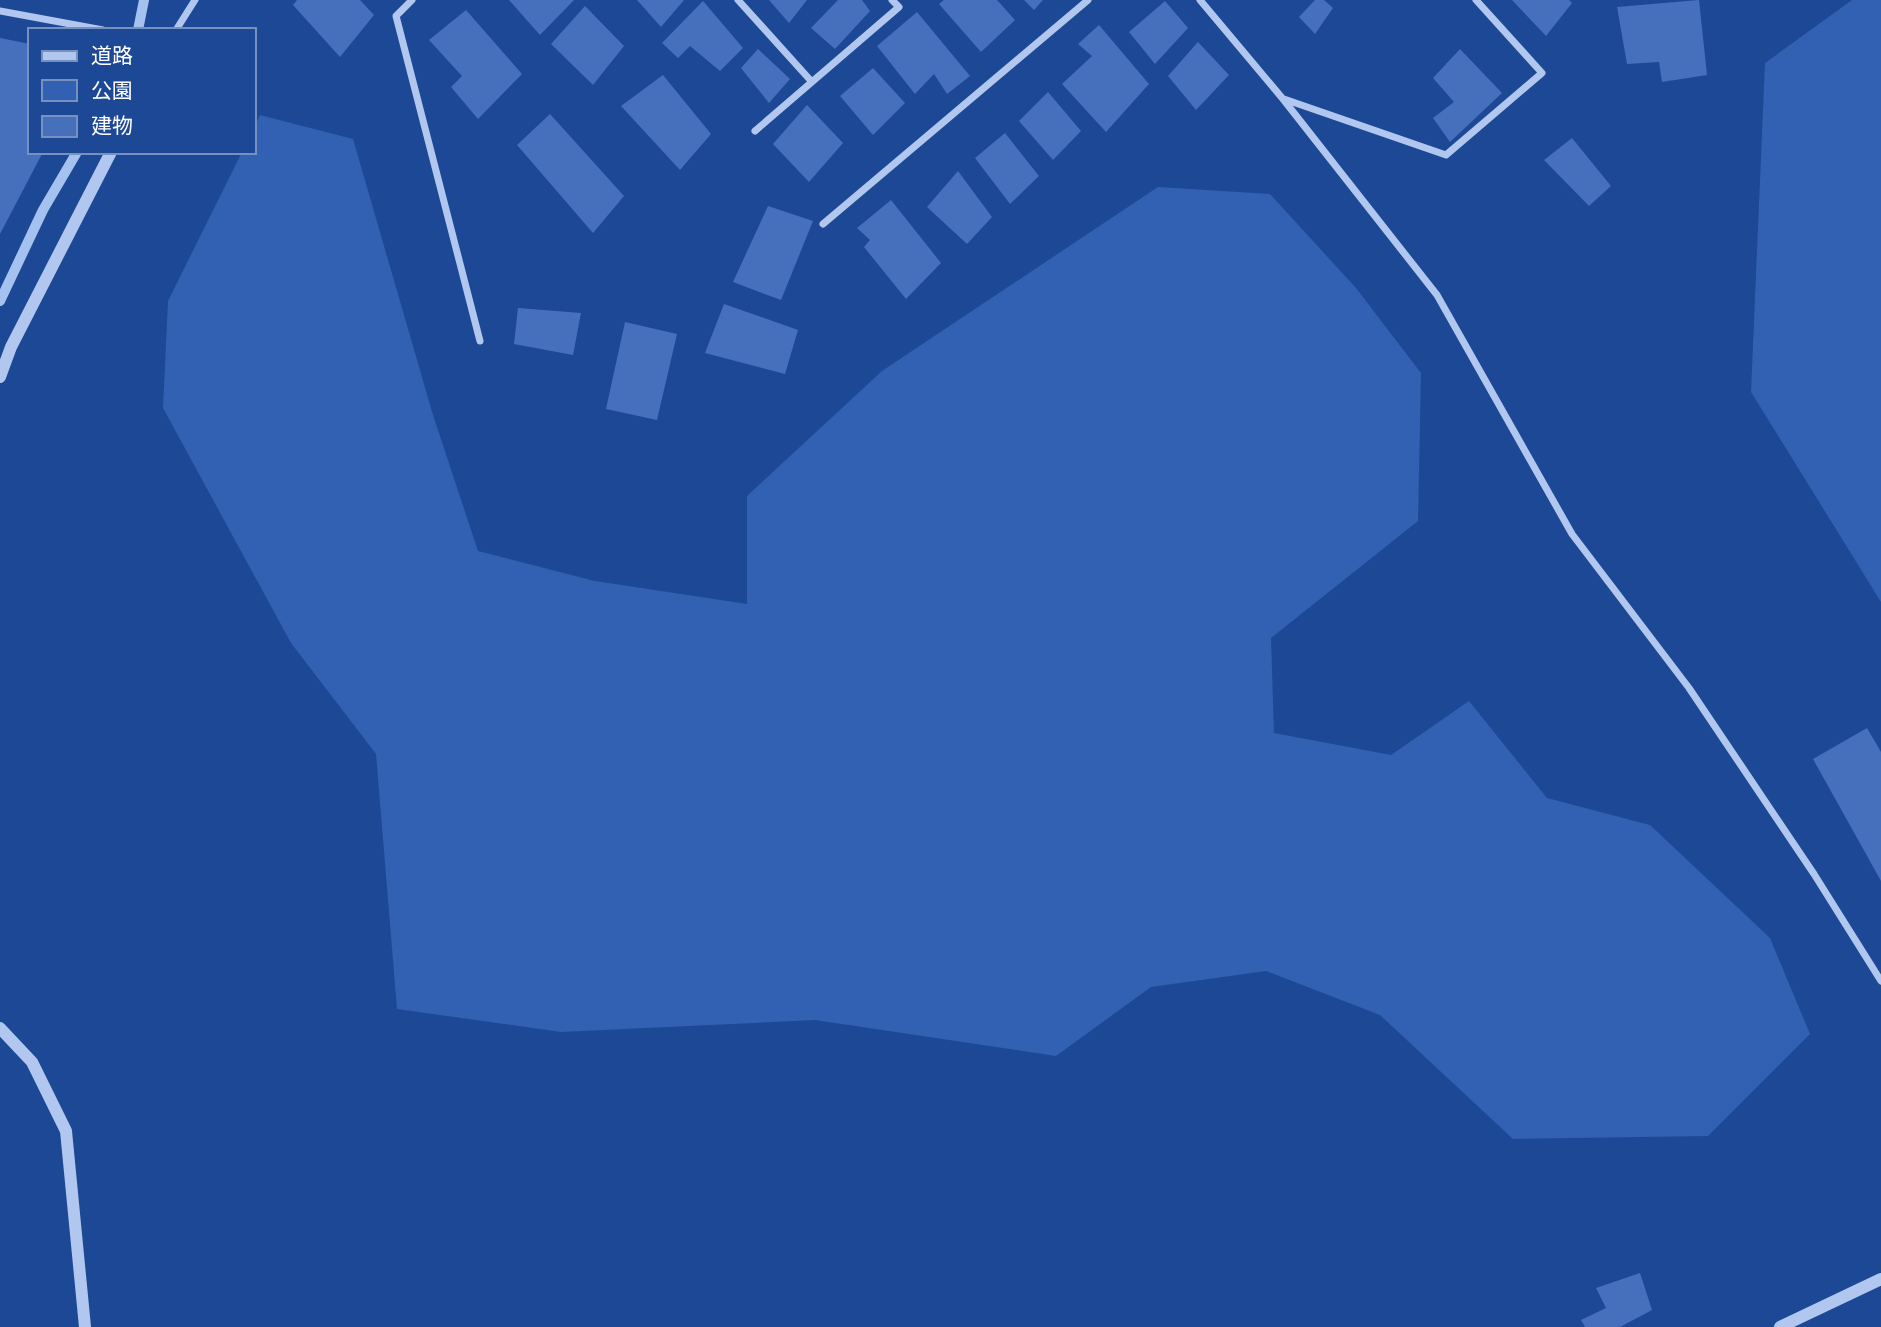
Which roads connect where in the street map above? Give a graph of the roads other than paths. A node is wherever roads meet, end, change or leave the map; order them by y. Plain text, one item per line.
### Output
1 (195, 0) edge
2 (412, 0) edge
3 (738, 0) edge
4 (892, 0) edge
5 (1088, 0) edge
6 (1200, 0) edge
7 (1476, 0) edge
8 (0, 11) edge
9 (92, 28) edge
10 (177, 28) edge
11 (812, 82) junction
12 (1283, 99) junction
13 (755, 131) dead end
14 (110, 154) edge
15 (823, 224) dead end
16 (480, 341) dead end
17 (0, 377) edge
18 (1881, 981) edge
19 (0, 1028) edge
20 (1881, 1279) edge
21 (85, 1327) edge
22 (1780, 1327) edge

1 - 10 street
2 - 16 street
3 - 11 street
4 - 11 street
5 - 15 street
6 - 12 street
7 - 12 street
8 - 9 street
11 - 13 street
12 - 18 street
14 - 17 street
19 - 21 street
20 - 22 street

